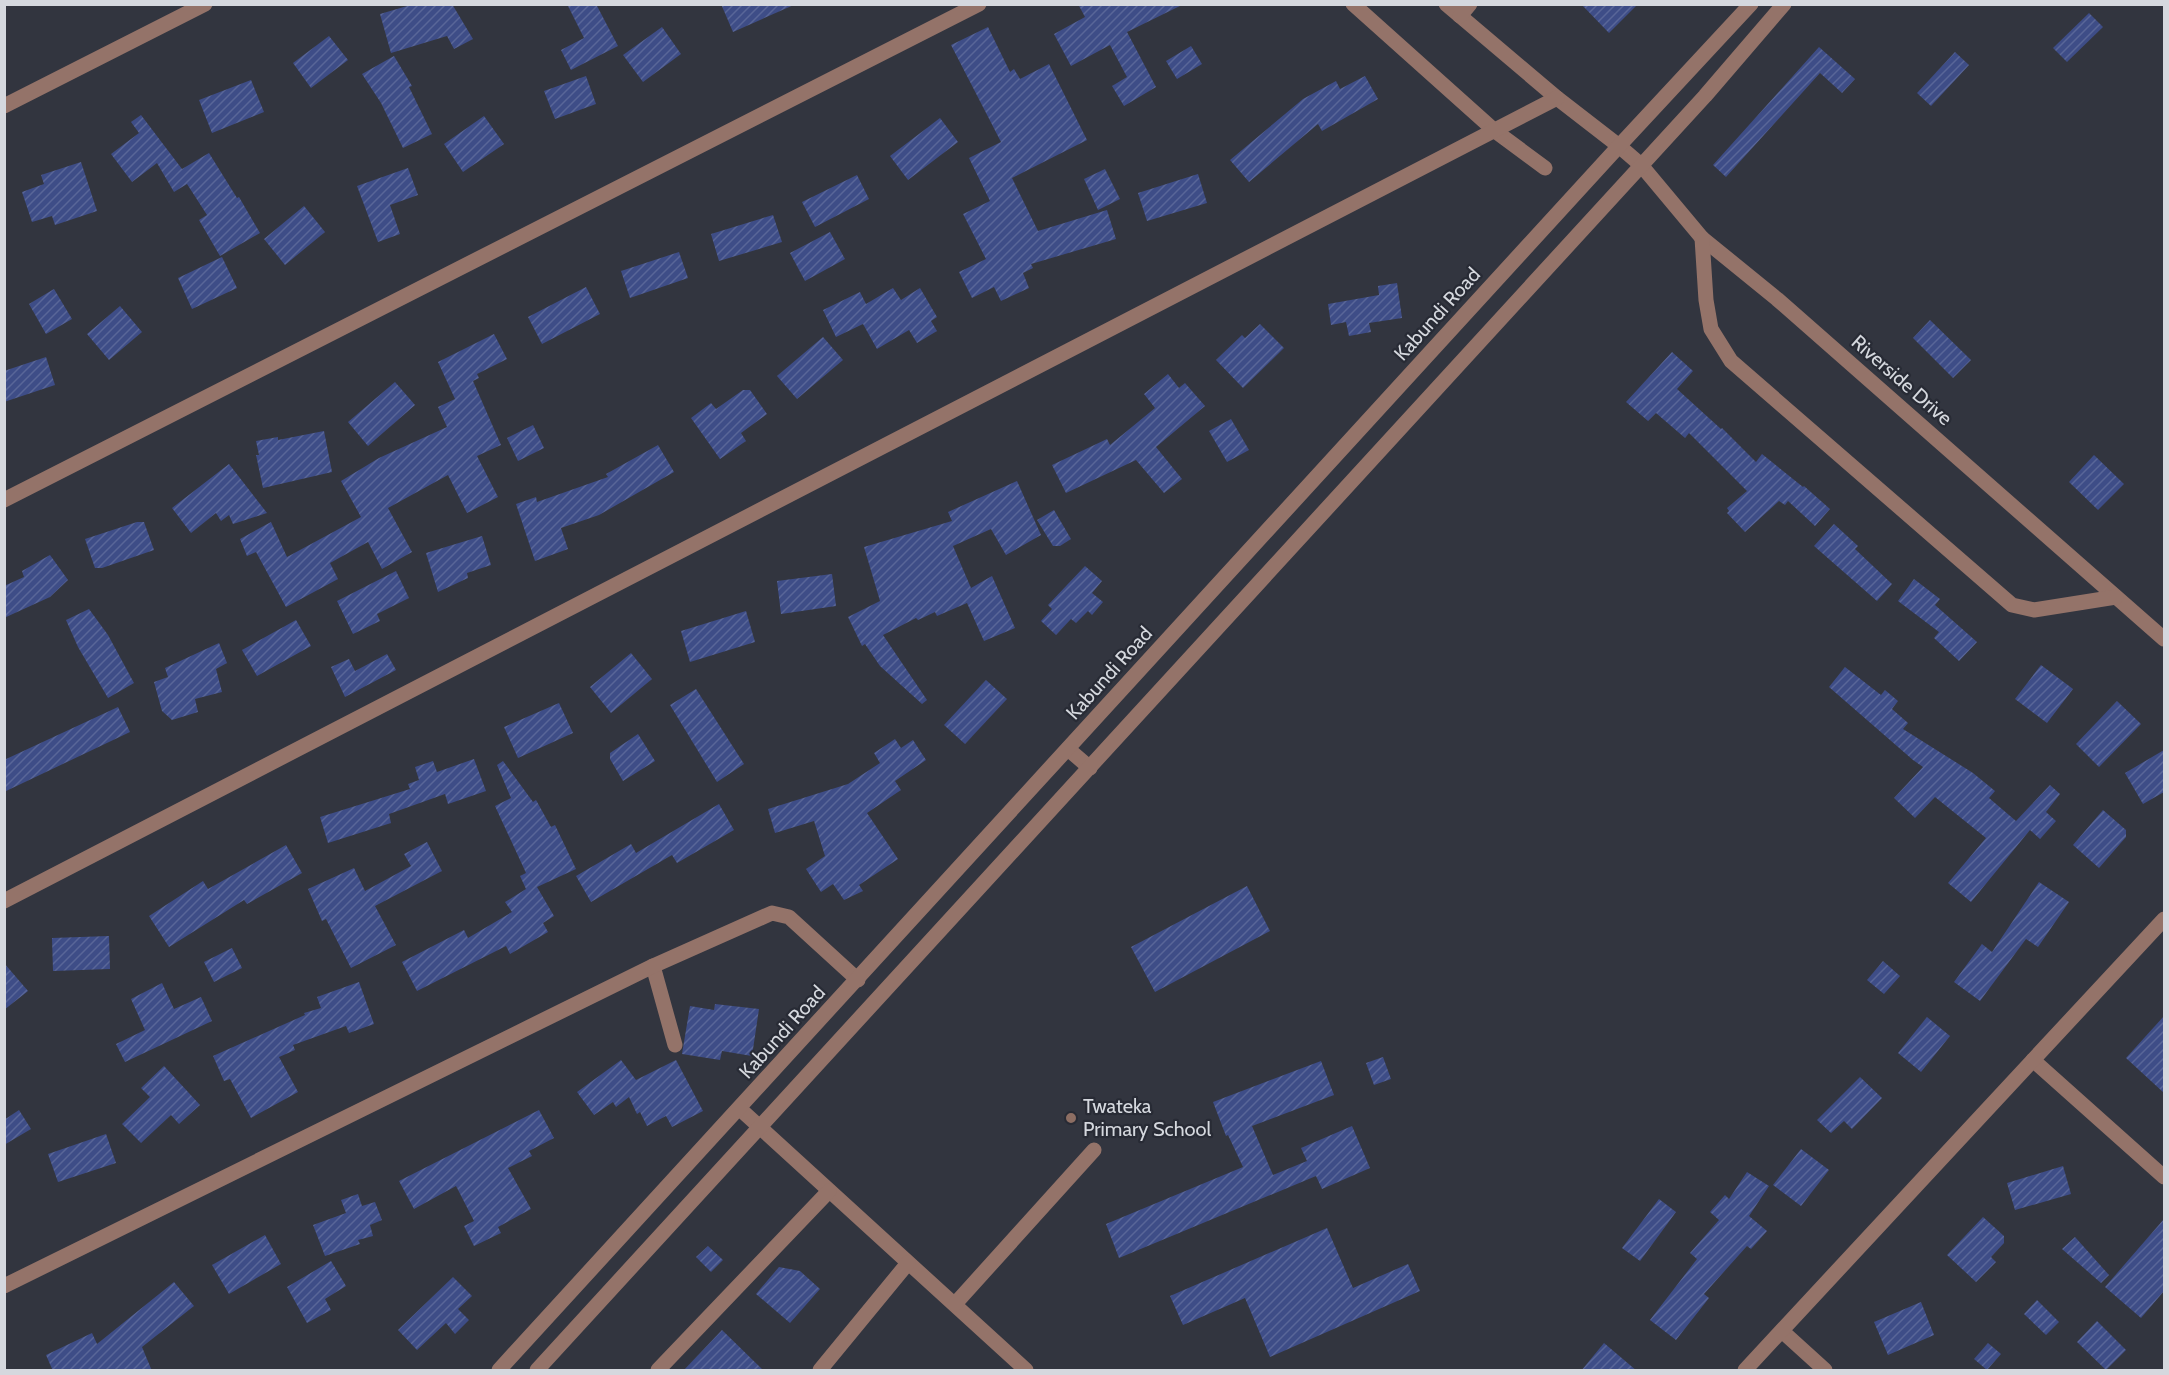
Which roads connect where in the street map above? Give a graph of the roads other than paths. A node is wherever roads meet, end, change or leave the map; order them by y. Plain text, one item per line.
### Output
1 (205, 4) edge
2 (979, 4) edge
3 (1353, 4) edge
4 (1446, 4) edge
5 (1751, 4) edge
6 (1784, 4) edge
7 (1465, 10) edge
8 (1557, 98) junction
9 (4, 106) edge
10 (1495, 130) junction
11 (1620, 146) junction
12 (1641, 165) junction
13 (1545, 168) dead end
14 (1702, 238) junction
15 (4, 500) edge
16 (2116, 597) junction
17 (2164, 639) edge
18 (1068, 749) junction
19 (1090, 768) junction
20 (4, 901) edge
21 (2164, 919) edge
22 (653, 966) junction
23 (858, 980) junction
24 (675, 1045) dead end
25 (2032, 1060) junction
26 (740, 1109) junction
27 (760, 1128) junction
28 (1094, 1150) dead end
29 (2164, 1177) edge
30 (829, 1191) junction
31 (908, 1263) junction
32 (4, 1286) edge
33 (954, 1304) junction
34 (1782, 1331) junction
35 (1020, 1368) edge
36 (499, 1371) edge
37 (537, 1371) edge
38 (658, 1371) edge
39 (819, 1371) edge
40 (1745, 1371) edge
41 (1825, 1371) edge

1 - 9 street
2 - 15 street
3 - 10 street
4 - 7 street, Riverside Drive
5 - 11 street, Kabundi Road
6 - 12 street
7 - 8 street, Riverside Drive
8 - 10 street
8 - 11 street, Riverside Drive
10 - 13 street
10 - 20 street
11 - 12 street, Riverside Drive
11 - 18 street, Kabundi Road
12 - 14 street, Riverside Drive
12 - 19 street
14 - 16 street, Riverside Drive
14 - 16 street
16 - 17 street, Riverside Drive
18 - 19 street
18 - 23 street, Kabundi Road
19 - 27 street
21 - 25 street
22 - 23 street
22 - 24 street
22 - 32 street
23 - 26 street, Kabundi Road
25 - 29 street
25 - 34 street
26 - 27 street
26 - 36 street, Kabundi Road
27 - 30 street
27 - 37 street
28 - 33 street
30 - 31 street
30 - 38 street
31 - 33 street
31 - 39 street
33 - 35 street
34 - 40 street
34 - 41 street

